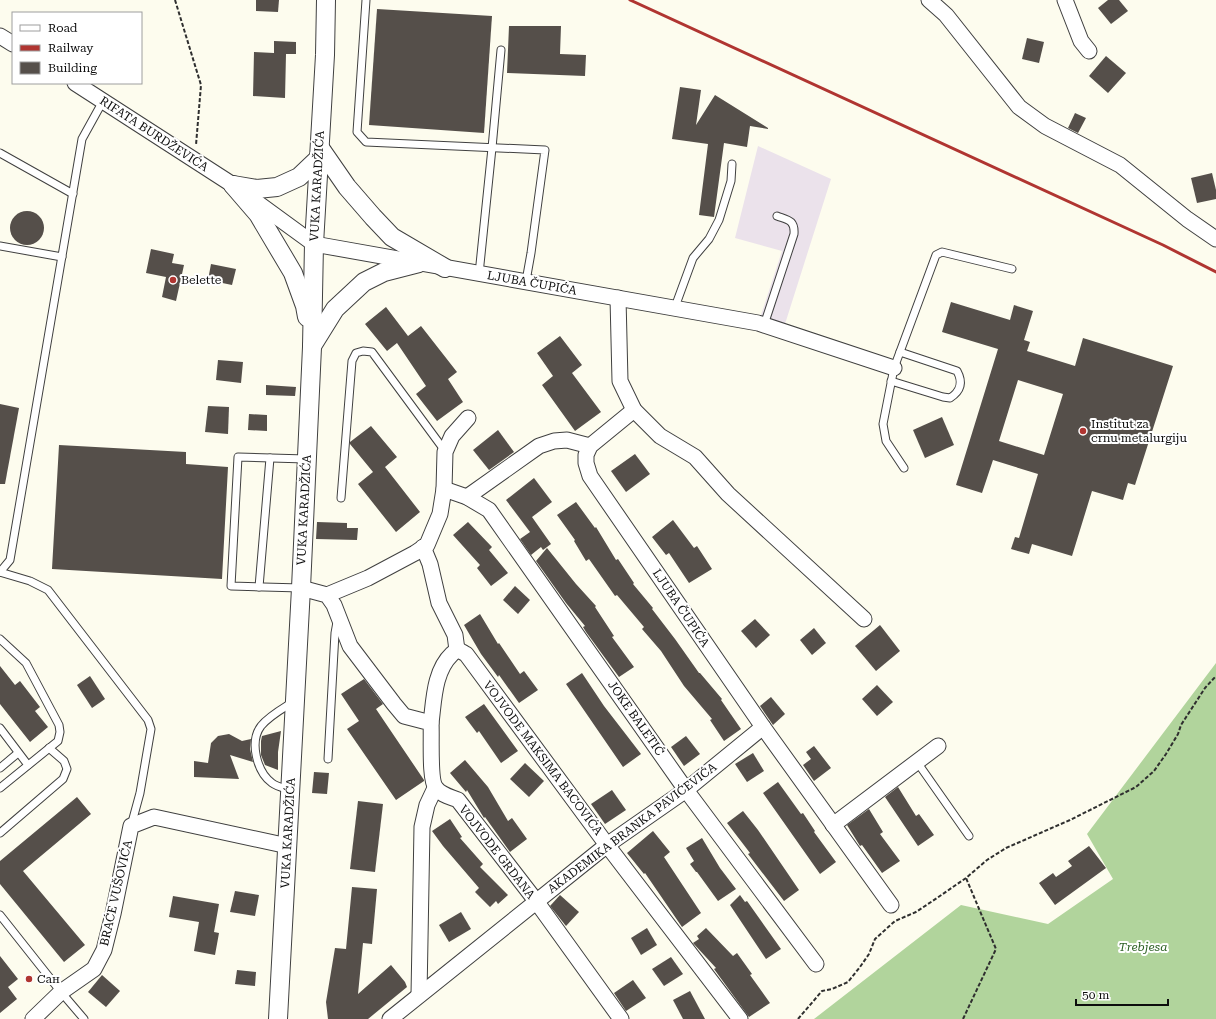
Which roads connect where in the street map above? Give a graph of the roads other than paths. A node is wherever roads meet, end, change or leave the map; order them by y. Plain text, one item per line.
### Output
1 (326, 0) edge
2 (366, 0) edge
3 (929, 0) edge
4 (1065, 0) edge
5 (0, 36) edge
6 (12, 43) edge
7 (501, 50) dead end
8 (1089, 51) dead end
9 (78, 84) edge
10 (103, 100) junction
11 (492, 148) junction
12 (0, 153) edge
13 (319, 153) junction
14 (732, 164) dead end
15 (233, 185) junction
16 (72, 194) junction
17 (777, 216) dead end
18 (1216, 239) edge
19 (314, 244) junction
20 (0, 246) edge
21 (62, 257) junction
22 (419, 263) junction
23 (445, 268) junction
24 (1012, 268) dead end
25 (479, 274) junction
26 (526, 281) junction
27 (618, 298) junction
28 (674, 307) junction
29 (764, 325) junction
30 (312, 347) junction
31 (900, 352) junction
32 (892, 374) junction
33 (634, 410) junction
34 (468, 418) dead end
35 (590, 446) junction
36 (445, 452) junction
37 (270, 458) junction
38 (307, 459) junction
39 (904, 468) dead end
40 (444, 490) junction
41 (467, 497) junction
42 (341, 498) dead end
43 (423, 547) junction
44 (0, 572) edge
45 (259, 587) junction
46 (301, 588) junction
47 (327, 595) junction
48 (338, 618) junction
49 (864, 618) dead end
50 (0, 639) edge
51 (459, 651) junction
52 (295, 700) junction
53 (431, 723) junction
54 (0, 728) edge
55 (763, 728) junction
56 (938, 746) dead end
57 (49, 748) junction
58 (18, 753) junction
59 (328, 760) dead end
60 (917, 762) junction
61 (28, 765) junction
62 (0, 768) edge
63 (0, 788) edge
64 (435, 788) junction
65 (686, 790) junction
66 (291, 791) junction
67 (833, 825) junction
68 (131, 826) junction
69 (0, 833) edge
70 (969, 836) dead end
71 (607, 845) junction
72 (288, 846) junction
73 (536, 902) junction
74 (890, 905) dead end
75 (0, 915) edge
76 (816, 964) dead end
77 (61, 992) junction
78 (419, 995) junction
79 (33, 1019) edge
80 (84, 1019) edge
81 (278, 1019) edge
82 (390, 1019) edge
83 (621, 1019) edge
84 (740, 1019) edge

1 - 13 street, VUKA KARADŽIĆA
2 - 11 lane
3 - 18 street
4 - 8 street
5 - 6 street
7 - 11 lane
9 - 10 street, RIFATA BURDŽEVIĆA
10 - 15 street, RIFATA BURDŽEVIĆA
10 - 16 lane
11 - 25 lane
11 - 26 lane
12 - 16 lane
13 - 15 street
13 - 19 street, VUKA KARADŽIĆA
13 - 23 street
14 - 28 lane
15 - 19 street, RIFATA BURDŽEVIĆA
15 - 30 street
16 - 21 lane
17 - 29 lane
19 - 22 street, LJUBA ČUPIĆA
19 - 30 street, VUKA KARADŽIĆA
20 - 21 lane
21 - 44 lane
22 - 23 street, LJUBA ČUPIĆA
22 - 30 street
23 - 25 street, LJUBA ČUPIĆA
24 - 31 lane
25 - 26 street, LJUBA ČUPIĆA
26 - 27 street, LJUBA ČUPIĆA
27 - 28 street, LJUBA ČUPIĆA
27 - 33 street
28 - 29 street, LJUBA ČUPIĆA
29 - 32 street, LJUBA ČUPIĆA
30 - 38 street, VUKA KARADŽIĆA
31 - 32 lane
31 - 32 lane
32 - 39 lane
33 - 35 street
33 - 49 street
34 - 36 street
35 - 41 street
35 - 55 street, LJUBA ČUPIĆA
36 - 40 street
36 - 42 lane
37 - 38 lane
37 - 45 lane
37 - 45 lane
38 - 46 street, VUKA KARADŽIĆA
40 - 41 street, JOKE BALETIĆ
40 - 43 street
41 - 65 street, JOKE BALETIĆ
43 - 47 street
43 - 51 street
44 - 68 lane
45 - 46 lane
46 - 47 street
46 - 52 street, VUKA KARADŽIĆA
47 - 48 street
48 - 53 street
48 - 59 lane
50 - 57 lane
51 - 53 street
51 - 71 street, VOJVODE MAKSIMA BACOVIĆA
52 - 66 street, VUKA KARADŽIĆA
52 - 66 lane
53 - 64 street
54 - 58 lane
55 - 65 street, AKADEMIKA BRANKA PAVIĆEVIĆA
55 - 67 street, LJUBA ČUPIĆA
56 - 60 street
57 - 61 lane
57 - 69 lane
58 - 61 lane
58 - 62 lane
60 - 67 street
60 - 70 lane
61 - 63 lane
64 - 73 street, VOJVODE GRDANA
64 - 78 street
65 - 71 street, AKADEMIKA BRANKA PAVIĆEVIĆA
65 - 76 street, JOKE BALETIĆ
66 - 72 street, VUKA KARADŽIĆA
67 - 74 street, LJUBA ČUPIĆA
68 - 72 street, BRAĆE VUŠOVIĆA
68 - 77 street, BRAĆE VUŠOVIĆA
71 - 73 street, AKADEMIKA BRANKA PAVIĆEVIĆA
71 - 84 street, VOJVODE MAKSIMA BACOVIĆA
72 - 81 street, VUKA KARADŽIĆA
73 - 78 street, AKADEMIKA BRANKA PAVIĆEVIĆA
73 - 83 street, VOJVODE GRDANA
75 - 77 lane
77 - 79 street, BRAĆE VUŠOVIĆA
77 - 80 lane
78 - 82 street, AKADEMIKA BRANKA PAVIĆEVIĆA

